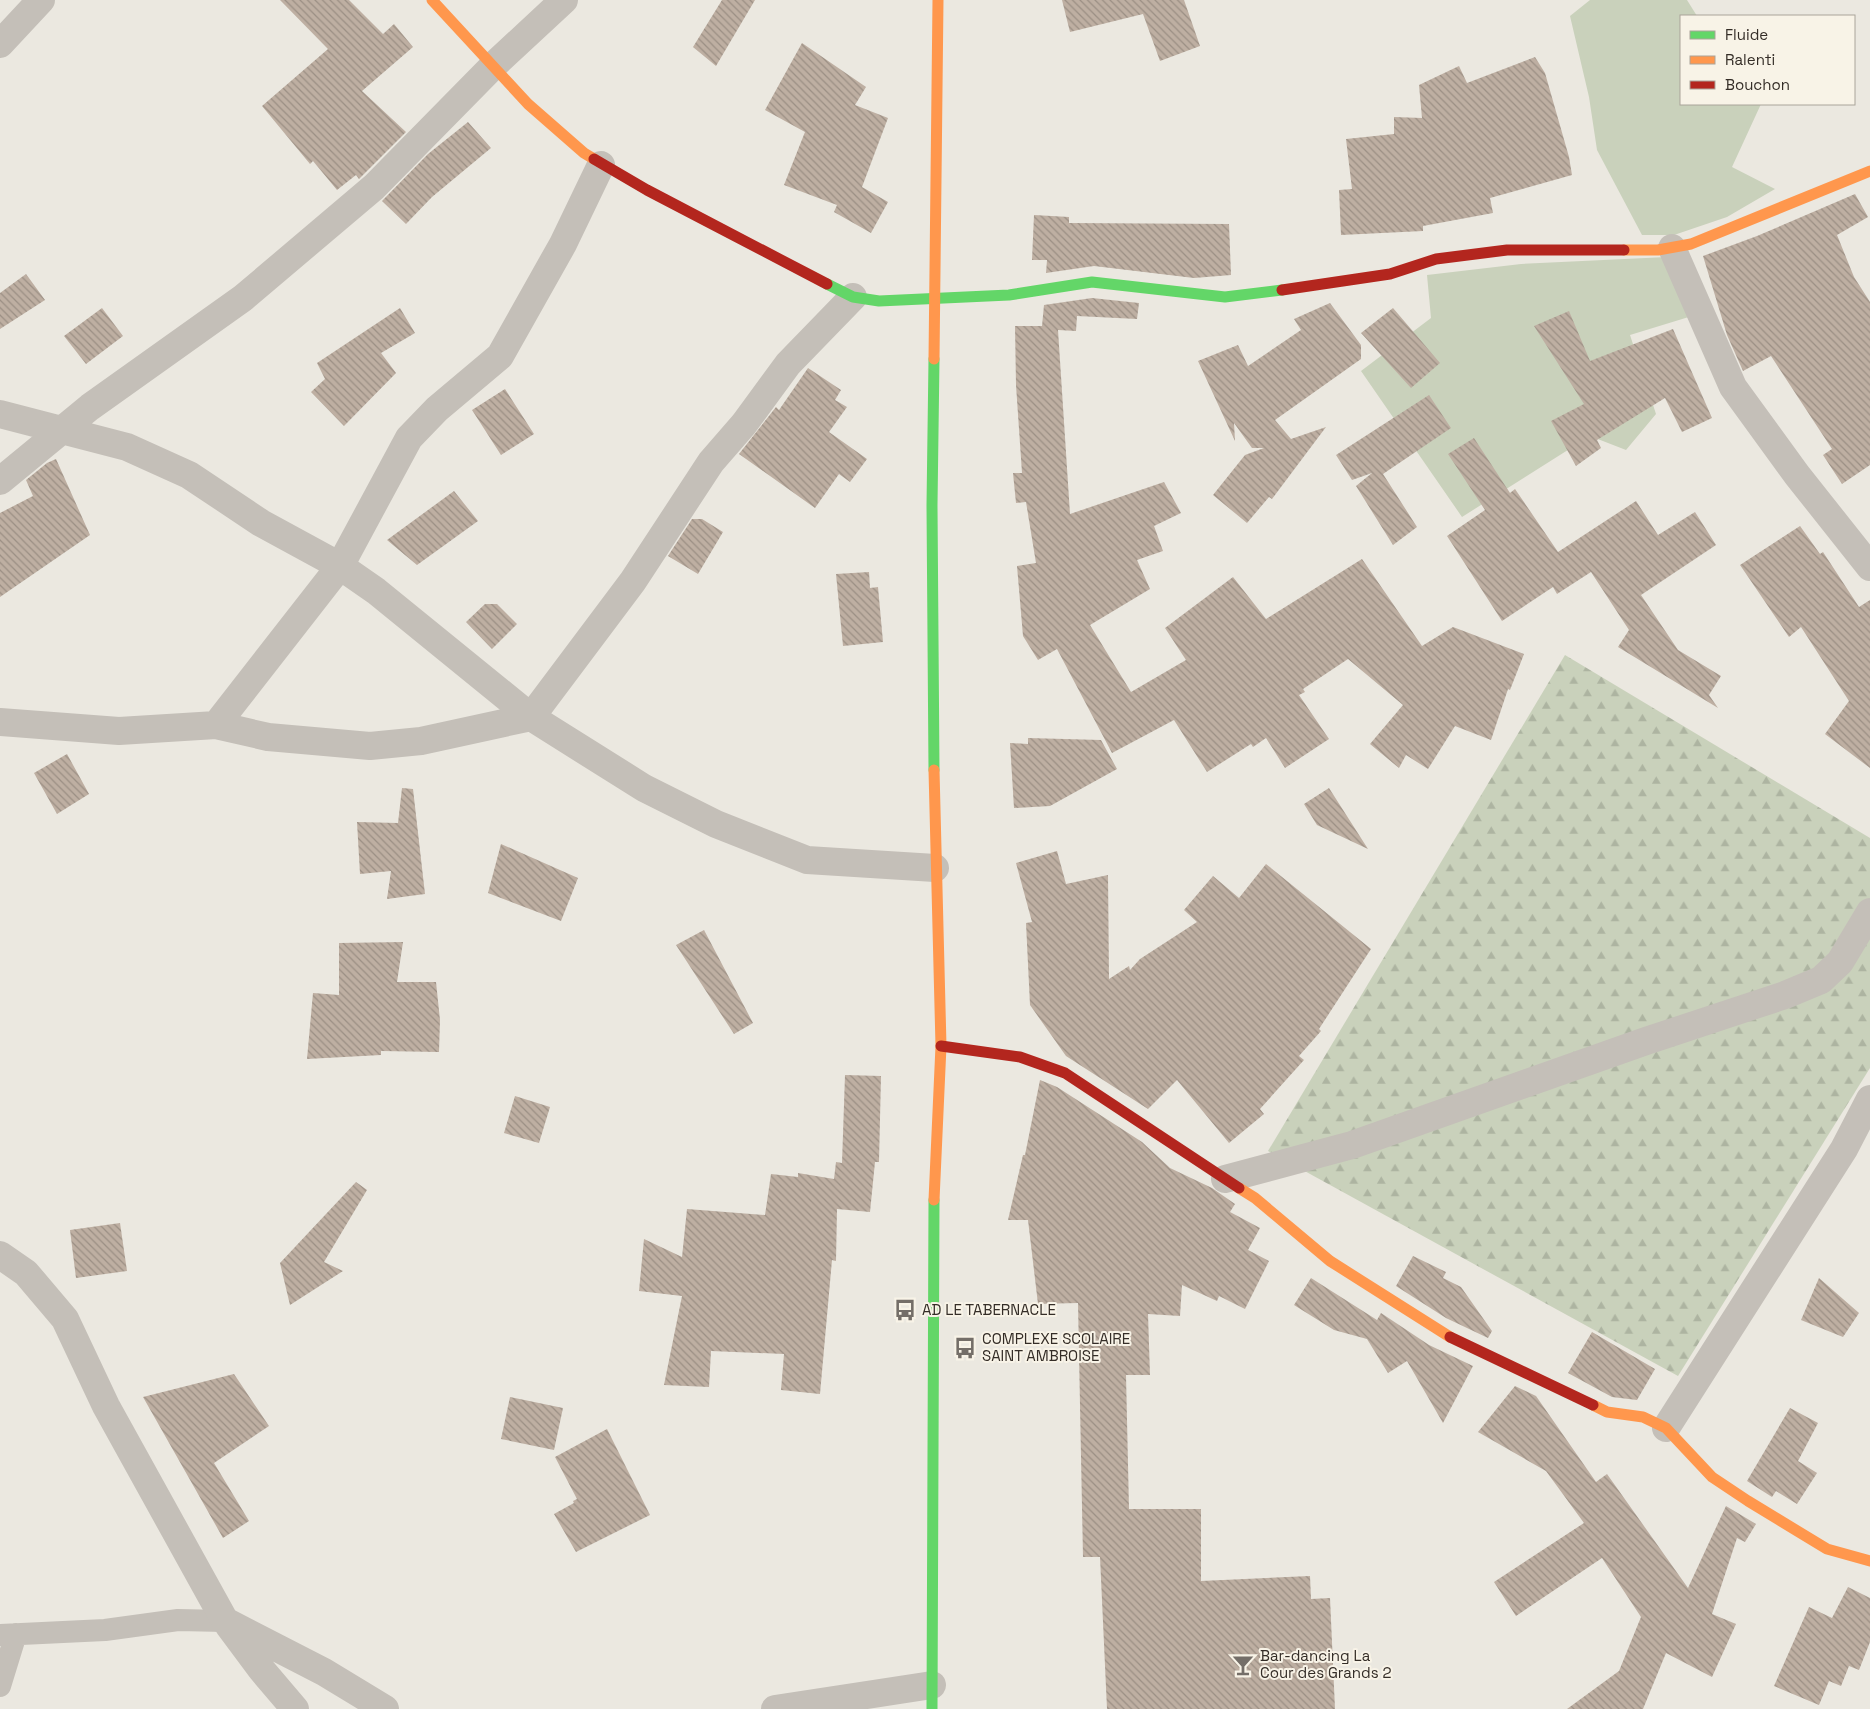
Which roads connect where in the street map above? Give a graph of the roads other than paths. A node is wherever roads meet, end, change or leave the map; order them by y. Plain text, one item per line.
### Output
1 (40, 0) edge
2 (432, 0) edge
3 (564, 0) edge
4 (938, 0) edge
5 (0, 44) edge
6 (494, 65) junction
7 (601, 165) junction
8 (1870, 171) edge
9 (1672, 248) junction
10 (853, 296) junction
11 (934, 298) junction
12 (0, 414) edge
13 (64, 430) junction
14 (0, 480) edge
15 (340, 566) junction
16 (1870, 566) edge
17 (531, 717) junction
18 (0, 722) edge
19 (216, 726) junction
20 (935, 868) junction
21 (1870, 912) edge
22 (940, 1046) junction
23 (1870, 1099) edge
24 (1225, 1179) junction
25 (0, 1255) edge
26 (1666, 1428) junction
27 (1870, 1561) edge
28 (225, 1621) junction
29 (8, 1635) edge
30 (0, 1686) edge
31 (932, 1697) edge
32 (295, 1709) edge
33 (385, 1709) edge
34 (775, 1709) edge

1 - 5 street
2 - 6 street
3 - 6 street
4 - 11 street
6 - 7 street
6 - 13 street
7 - 10 street
7 - 15 street
8 - 9 street
9 - 11 street
9 - 16 street
10 - 11 street
10 - 17 street
11 - 20 street
12 - 13 street
13 - 14 street
13 - 15 street
15 - 17 street
15 - 19 street
17 - 19 street
17 - 20 street
18 - 19 street
20 - 22 street
21 - 24 street
22 - 24 street
22 - 31 street
23 - 26 street
24 - 26 street
25 - 28 street
26 - 27 street
28 - 29 lane
28 - 32 street
28 - 33 street
29 - 30 lane
31 - 34 street

